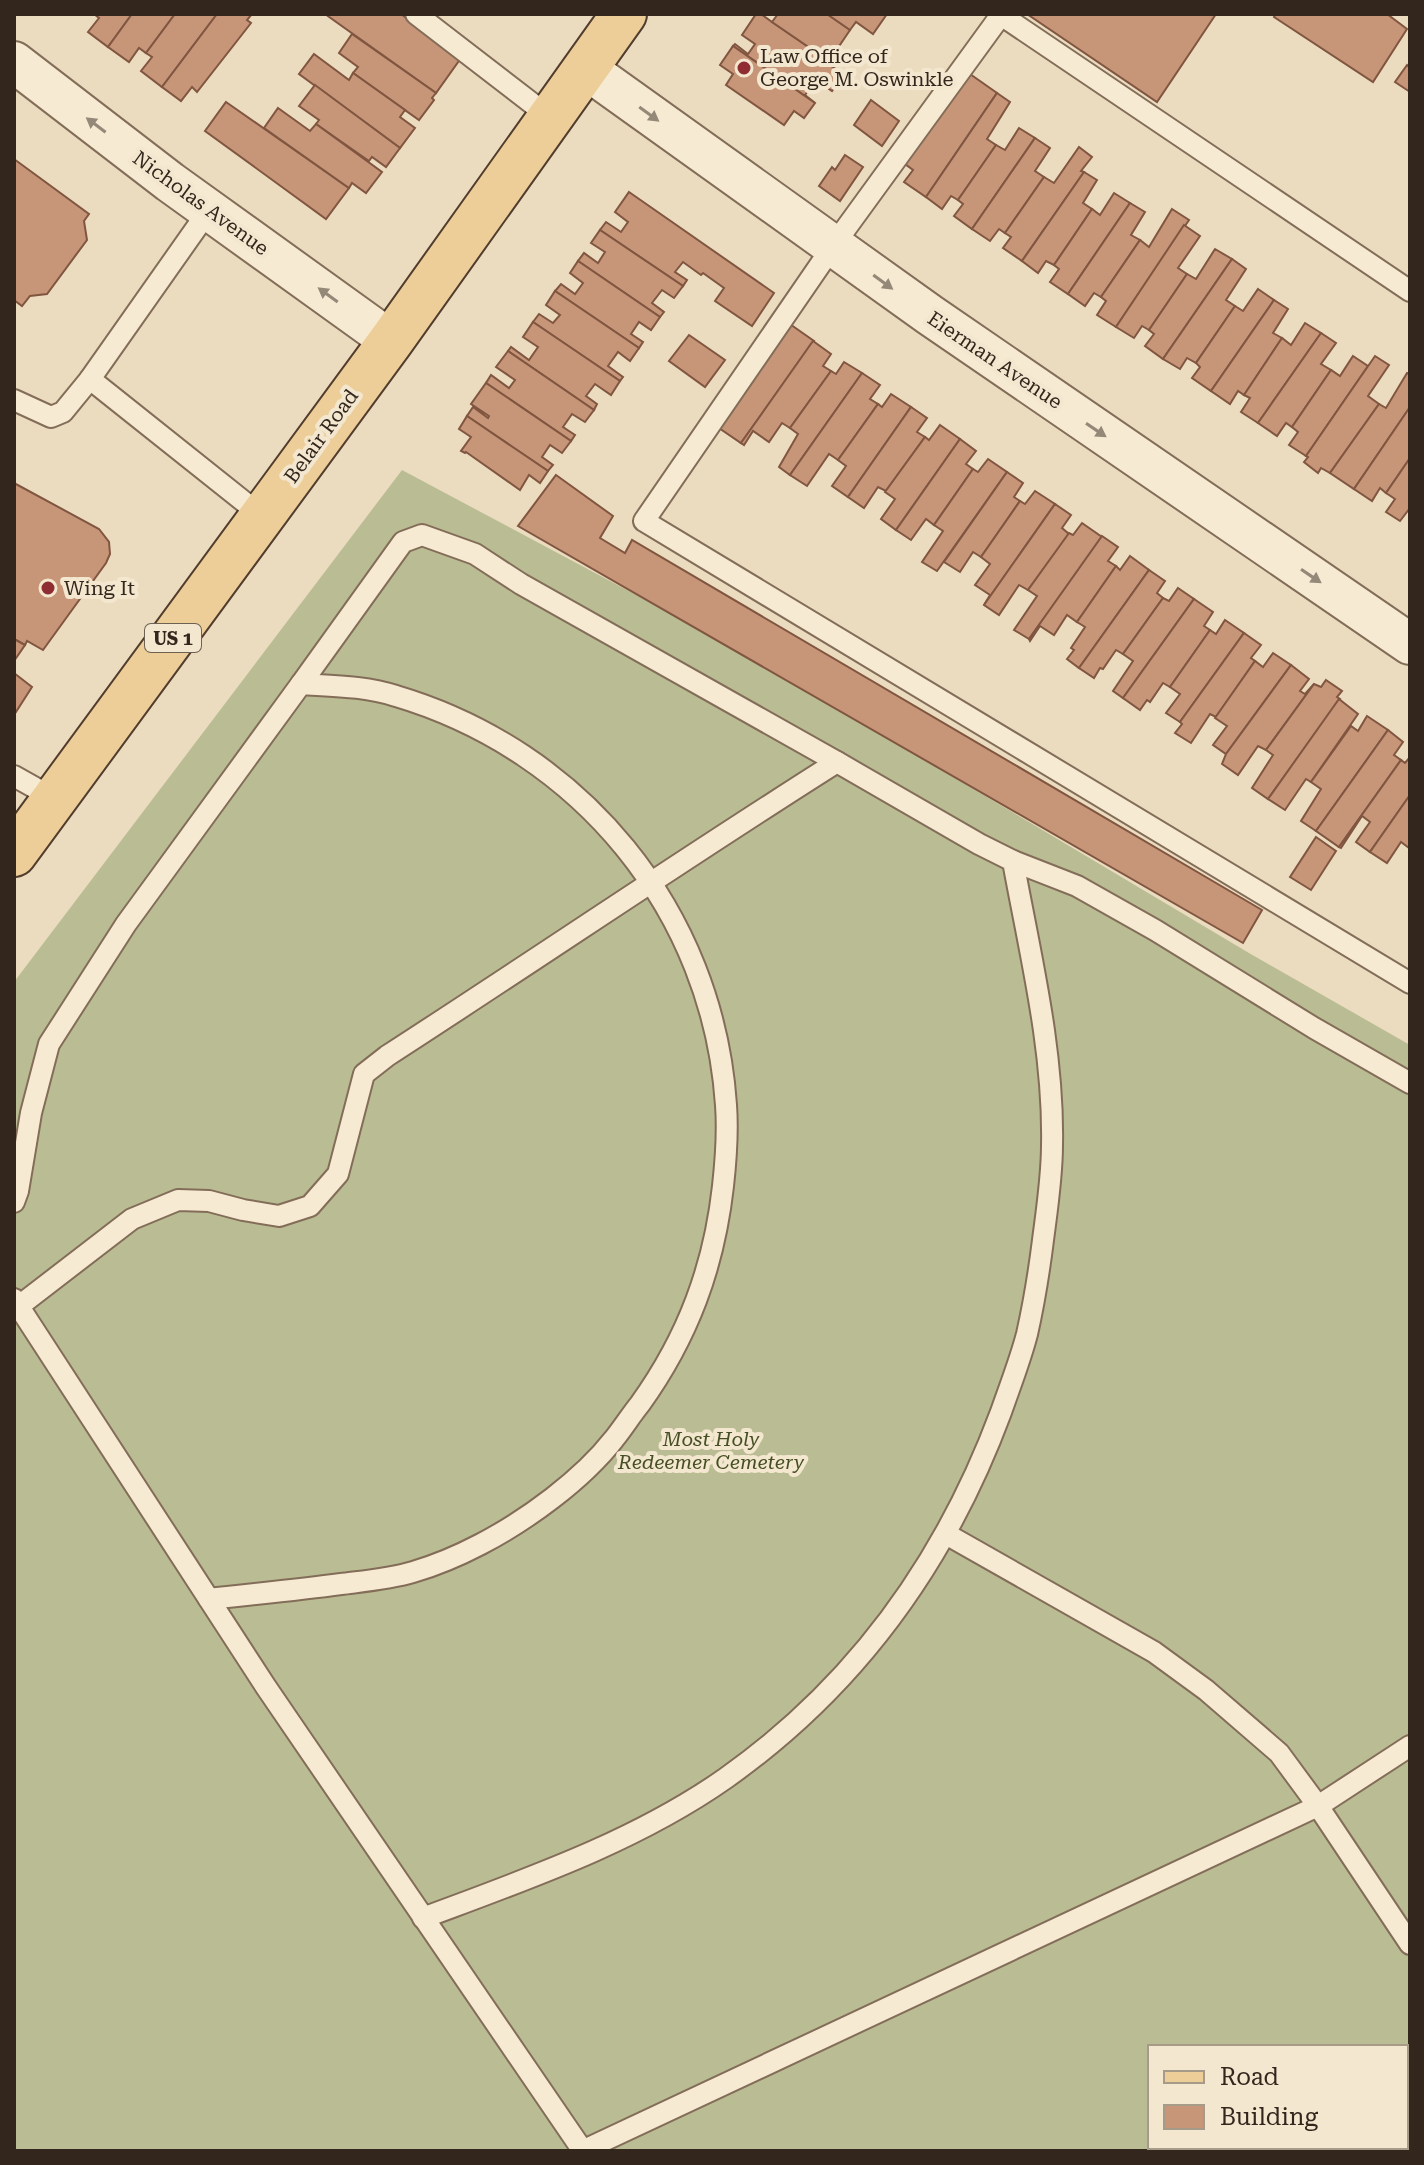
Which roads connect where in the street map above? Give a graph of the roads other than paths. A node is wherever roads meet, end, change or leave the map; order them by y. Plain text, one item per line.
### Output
1 (416, 14) edge
2 (624, 14) edge
3 (14, 62) edge
4 (585, 68) junction
5 (551, 118) junction
6 (209, 210) junction
7 (833, 246) junction
8 (1410, 291) edge
9 (391, 341) junction
10 (90, 379) junction
11 (14, 400) edge
12 (262, 516) junction
13 (1410, 644) edge
14 (301, 684) junction
15 (837, 762) junction
16 (14, 776) edge
17 (55, 799) junction
18 (14, 854) edge
19 (1013, 861) junction
20 (653, 883) junction
21 (1410, 983) edge
22 (1410, 1083) edge
23 (14, 1202) edge
24 (16, 1302) edge
25 (946, 1534) junction
26 (209, 1599) junction
27 (1410, 1746) edge
28 (1318, 1806) junction
29 (423, 1918) junction
30 (1410, 1944) edge
31 (582, 2151) edge

1 - 5 lane
2 - 4 main road, Belair Road / US 1
6 -> 3 street, Nicholas Avenue
4 - 5 main road, Belair Road / US 1
4 -> 7 street, Eierman Avenue
5 - 9 main road, Belair Road / US 1
9 -> 6 street, Nicholas Avenue
6 - 10 lane
7 - 8 lane
7 -> 13 street, Eierman Avenue
7 - 21 lane
9 - 12 main road, Belair Road / US 1
10 - 11 lane
10 - 12 lane
12 - 17 main road, Belair Road / US 1
14 - 15 lane
14 - 20 lane
14 - 23 lane
15 - 19 lane
15 - 20 lane
16 - 17 lane
17 - 18 main road, Belair Road / US 1
19 - 22 lane
19 - 25 lane
20 - 24 lane
20 - 26 lane
24 - 26 lane
25 - 28 lane
25 - 29 lane
26 - 29 lane
27 - 28 lane
28 - 30 lane
28 - 31 lane
29 - 31 lane

